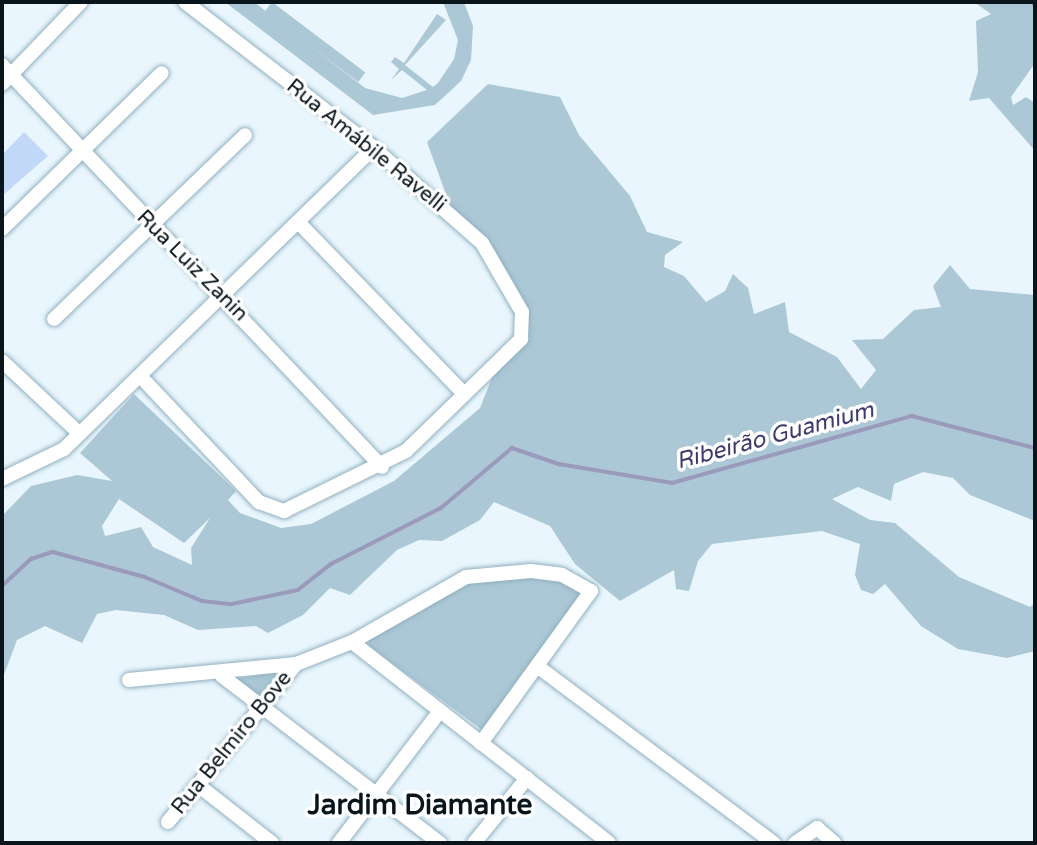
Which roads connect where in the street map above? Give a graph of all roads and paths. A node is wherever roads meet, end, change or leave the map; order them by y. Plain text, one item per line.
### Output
1 (81, 2) edge
2 (185, 2) edge
3 (162, 73) dead end
4 (5, 75) edge
5 (245, 135) dead end
6 (79, 148) junction
7 (374, 148) junction
8 (149, 223) junction
9 (301, 225) junction
10 (2, 229) edge
11 (225, 296) junction
12 (54, 319) dead end
13 (2, 361) edge
14 (141, 377) junction
15 (462, 392) junction
16 (79, 433) junction
17 (382, 467) junction
18 (2, 479) edge
19 (352, 642) junction
20 (296, 664) junction
21 (537, 666) junction
22 (222, 676) junction
23 (129, 680) dead end
24 (262, 706) junction
25 (440, 711) junction
26 (481, 743) junction
27 (527, 778) junction
28 (198, 785) junction
29 (377, 794) junction
30 (169, 822) dead end
31 (796, 841) edge
32 (272, 843) edge
33 (339, 843) edge
34 (440, 843) edge
35 (474, 843) edge
36 (609, 843) edge
37 (773, 843) edge
38 (834, 843) edge

1 - 4 street
2 - 7 street, Rua Amábile Ravelli
3 - 6 street
4 - 6 street, Rua Luiz Zanin
5 - 8 street
6 - 8 street, Rua Luiz Zanin
6 - 10 street
7 - 9 street
7 - 15 street, Rua Amábile Ravelli
8 - 11 street, Rua Luiz Zanin
8 - 12 street
9 - 11 street
9 - 15 street
11 - 14 street
11 - 17 street, Rua Luiz Zanin
13 - 16 street
14 - 16 street
14 - 17 street
15 - 17 street
16 - 18 street
19 - 20 street
19 - 21 street
19 - 25 street
20 - 22 street
20 - 24 street, Rua Belmiro Bove
21 - 26 street
21 - 37 street
22 - 23 street
22 - 24 street
24 - 28 street, Rua Belmiro Bove
24 - 29 street
25 - 26 street
25 - 29 street
26 - 27 street
27 - 35 street
27 - 36 street
28 - 30 street, Rua Belmiro Bove
28 - 32 street
29 - 33 street
29 - 34 street
31 - 37 street
31 - 38 street

